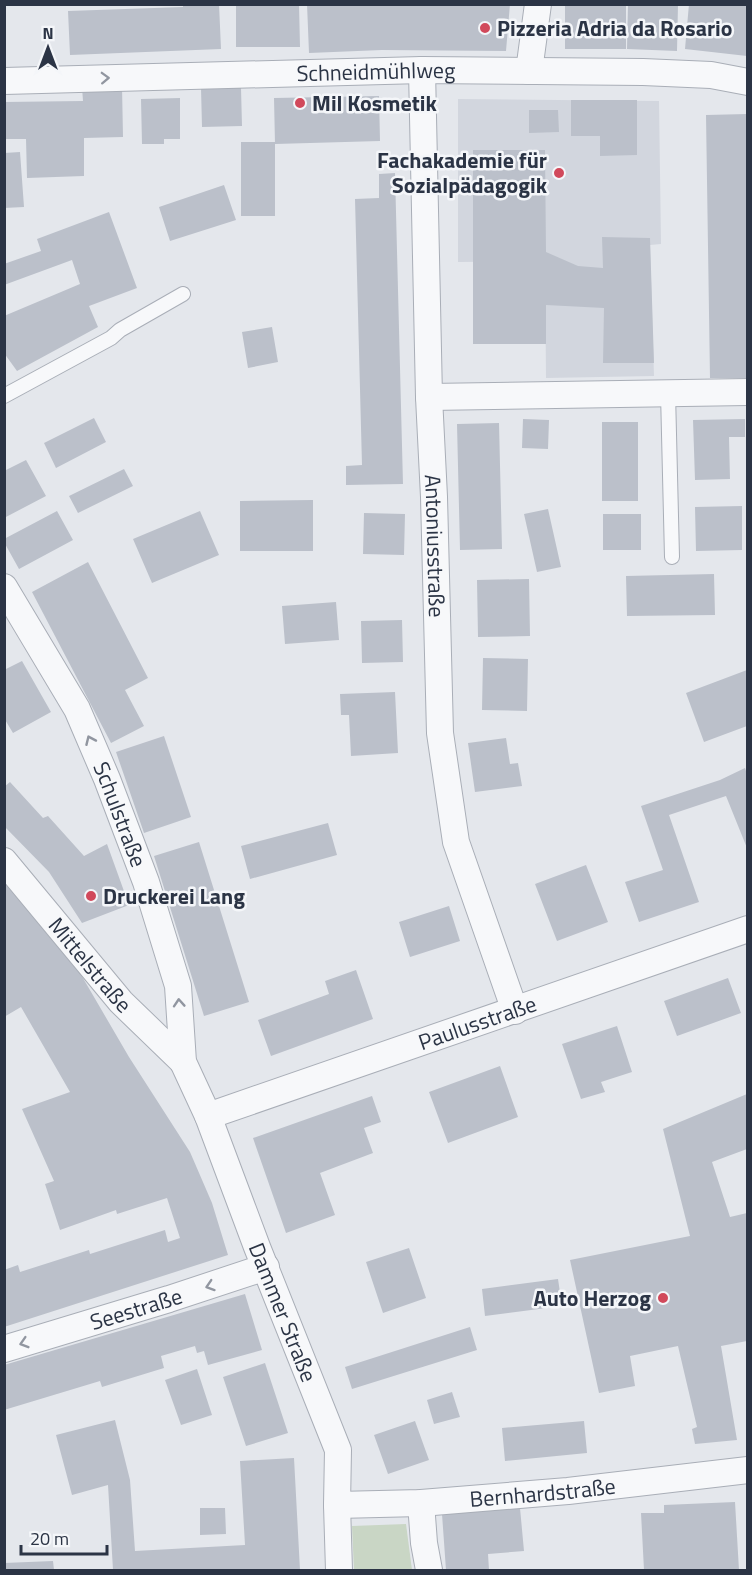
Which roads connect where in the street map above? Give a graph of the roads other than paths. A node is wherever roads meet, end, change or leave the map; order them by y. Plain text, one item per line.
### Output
1 (538, 4) edge
2 (422, 70) junction
3 (529, 71) junction
4 (4, 81) edge
5 (747, 82) edge
6 (183, 294) dead end
7 (747, 392) edge
8 (668, 393) junction
9 (4, 396) edge
10 (429, 397) junction
11 (672, 557) dead end
12 (4, 587) edge
13 (4, 861) edge
14 (747, 929) edge
15 (515, 1011) junction
16 (183, 1062) junction
17 (208, 1116) junction
18 (266, 1267) junction
19 (4, 1348) edge
20 (747, 1470) edge
21 (421, 1503) junction
22 (337, 1505) junction
23 (339, 1570) edge
24 (429, 1570) edge

1 - 3 street
2 - 3 street, Schneidmühlweg
4 -> 2 street, Schneidmühlweg
2 - 10 street, Antoniusstraße
3 - 5 street, Schneidmühlweg
6 - 9 lane
7 - 8 street
8 - 10 street
8 - 11 lane
10 - 15 street, Antoniusstraße
16 -> 12 street, Schulstraße
13 - 16 street, Mittelstraße
14 - 15 street, Paulusstraße
15 - 17 street, Paulusstraße
16 - 17 street, Dammer Straße
17 - 18 street, Dammer Straße
18 -> 19 street, Seestraße
18 - 22 street, Dammer Straße
20 - 21 street, Bernhardstraße
21 - 22 street, Bernhardstraße
21 - 24 street
22 - 23 street, Dammer Straße

